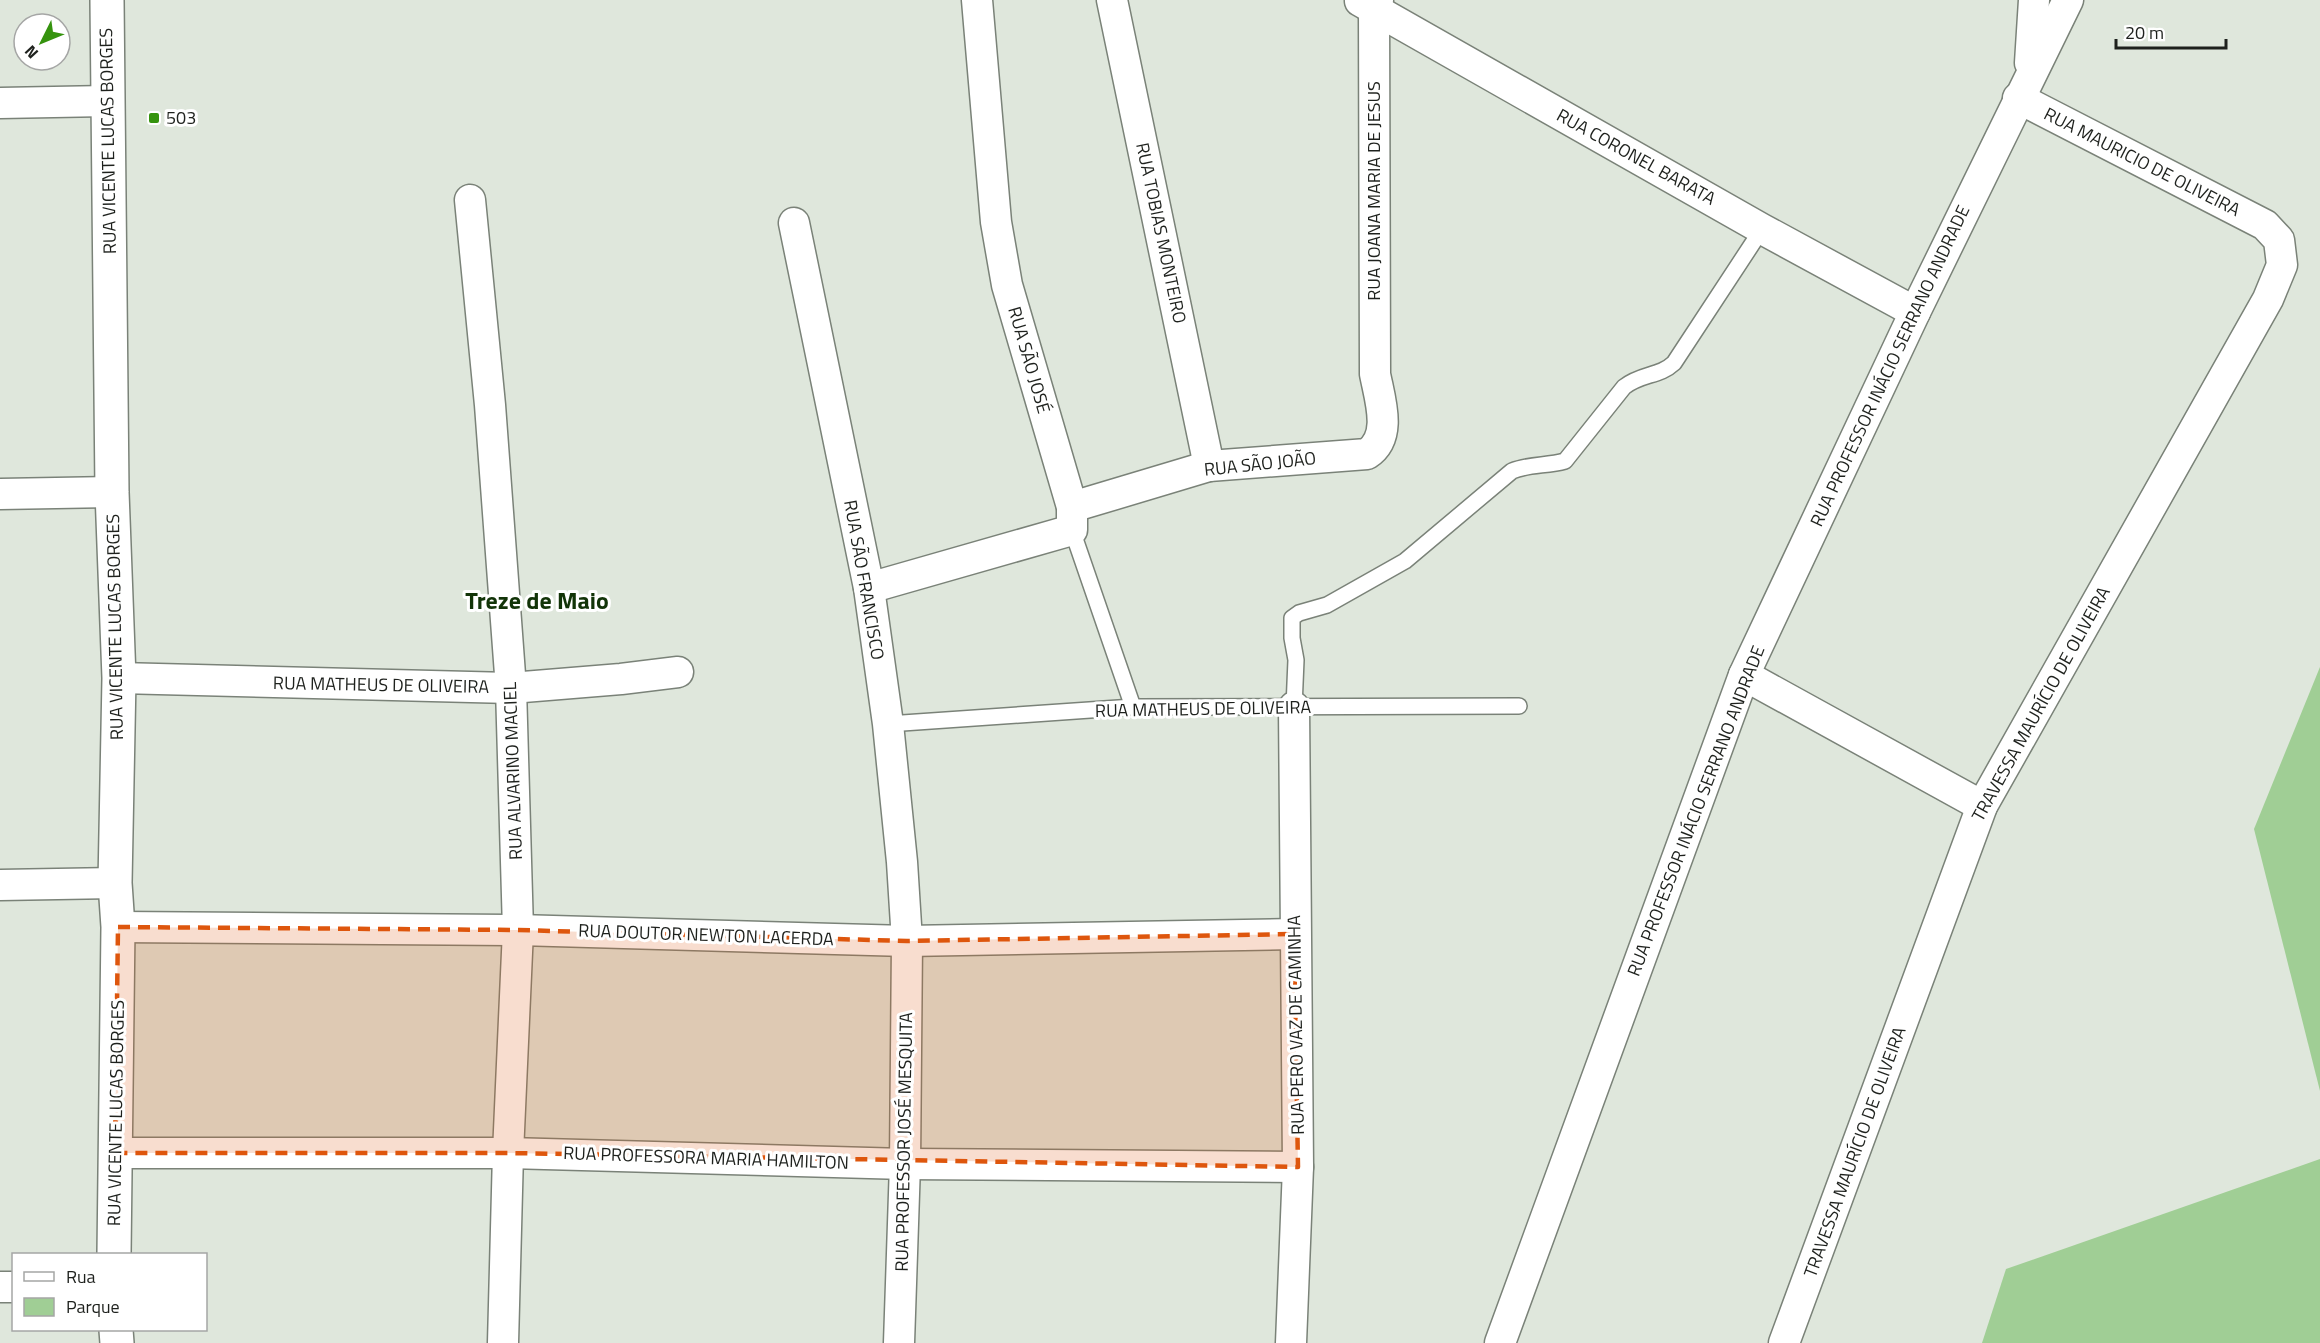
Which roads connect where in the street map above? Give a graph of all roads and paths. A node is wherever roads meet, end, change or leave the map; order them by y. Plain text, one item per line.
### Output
1 (107, 0) edge
2 (977, 0) edge
3 (1112, 0) edge
4 (2034, 0) edge
5 (2068, 0) edge
6 (1370, 3) edge
7 (2024, 87) junction
8 (108, 102) junction
9 (0, 103) edge
10 (470, 200) dead end
11 (794, 223) dead end
12 (2265, 225) joint
13 (1762, 228) junction
14 (1914, 312) junction
15 (1375, 374) joint
16 (1209, 466) junction
17 (112, 492) junction
18 (0, 494) edge
19 (1072, 519) junction
20 (868, 588) junction
21 (678, 672) dead end
22 (1744, 675) junction
23 (119, 678) junction
24 (511, 688) junction
25 (1519, 706) dead end
26 (1133, 707) junction
27 (1294, 707) junction
28 (888, 724) junction
29 (1982, 806) junction
30 (115, 883) junction
31 (0, 885) edge
32 (118, 927) junction
33 (518, 930) junction
34 (1294, 934) junction
35 (907, 940) junction
36 (115, 1153) junction
37 (508, 1153) junction
38 (904, 1164) junction
39 (1298, 1167) junction
40 (114, 1253) edge
41 (503, 1343) edge
42 (898, 1343) edge
43 (1291, 1343) edge
44 (1500, 1343) edge
45 (1785, 1343) edge

1 - 8 main road, RUA VICENTE LUCAS BORGES
2 - 19 street, RUA SÃO JOSÉ
3 - 16 street, RUA TOBIAS MONTEIRO
4 - 7 street
5 - 7 street, RUA PROFESSOR INÁCIO SERRANO ANDRADE
6 - 13 street, RUA CORONEL BARATA
6 - 15 street, RUA JOANA MARIA DE JESUS
7 - 12 street, RUA MAURICIO DE OLIVEIRA
7 - 14 street, RUA PROFESSOR INÁCIO SERRANO ANDRADE
8 - 9 street
8 - 17 main road, RUA VICENTE LUCAS BORGES
10 - 24 street, RUA ALVARINO MACIEL
11 - 20 street, RUA SÃO FRANCISCO
12 - 29 street, TRAVESSA MAURÍCIO DE OLIVEIRA
13 - 14 street, RUA CORONEL BARATA
13 - 27 lane
14 - 22 street, RUA PROFESSOR INÁCIO SERRANO ANDRADE
15 - 16 street, RUA SÃO JOÃO
16 - 19 street, RUA SÃO JOÃO
17 - 18 street
17 - 23 main road, RUA VICENTE LUCAS BORGES
19 - 20 street, RUA SÃO JOÃO
19 - 26 lane, RUA SÃO JOSÉ
20 - 28 street, RUA SÃO FRANCISCO
21 - 24 street, RUA MATHEUS DE OLIVEIRA
22 - 29 street
22 - 44 street, RUA PROFESSOR INÁCIO SERRANO ANDRADE
23 - 24 street, RUA MATHEUS DE OLIVEIRA
23 - 30 main road, RUA VICENTE LUCAS BORGES
24 - 33 street, RUA ALVARINO MACIEL
25 - 27 lane, RUA MATHEUS DE OLIVEIRA
26 - 27 lane, RUA MATHEUS DE OLIVEIRA
26 - 28 lane, RUA MATHEUS DE OLIVEIRA
27 - 34 street, RUA PERO VAZ DE CAMINHA
28 - 35 street, RUA SÃO FRANCISCO
29 - 45 street, TRAVESSA MAURÍCIO DE OLIVEIRA
30 - 31 street
30 - 32 main road, RUA VICENTE LUCAS BORGES
32 - 33 street, RUA DOUTOR NEWTON LACERDA
32 - 36 main road, RUA VICENTE LUCAS BORGES
33 - 35 street, RUA DOUTOR NEWTON LACERDA
33 - 37 street, RUA ALVARINO MACIEL
34 - 35 street, RUA DOUTOR NEWTON LACERDA
34 - 39 street, RUA PERO VAZ DE CAMINHA
35 - 38 street, RUA PROFESSOR JOSÉ MESQUITA
36 - 37 street, RUA PROFESSORA MARIA HAMILTON
36 - 40 main road, RUA VICENTE LUCAS BORGES
37 - 38 street, RUA PROFESSORA MARIA HAMILTON
37 - 41 street, RUA ALVARINO MACIEL
38 - 39 street, RUA PROFESSORA MARIA HAMILTON
38 - 42 street, RUA PROFESSOR JOSÉ MESQUITA
39 - 43 street, RUA PERO VAZ DE CAMINHA

